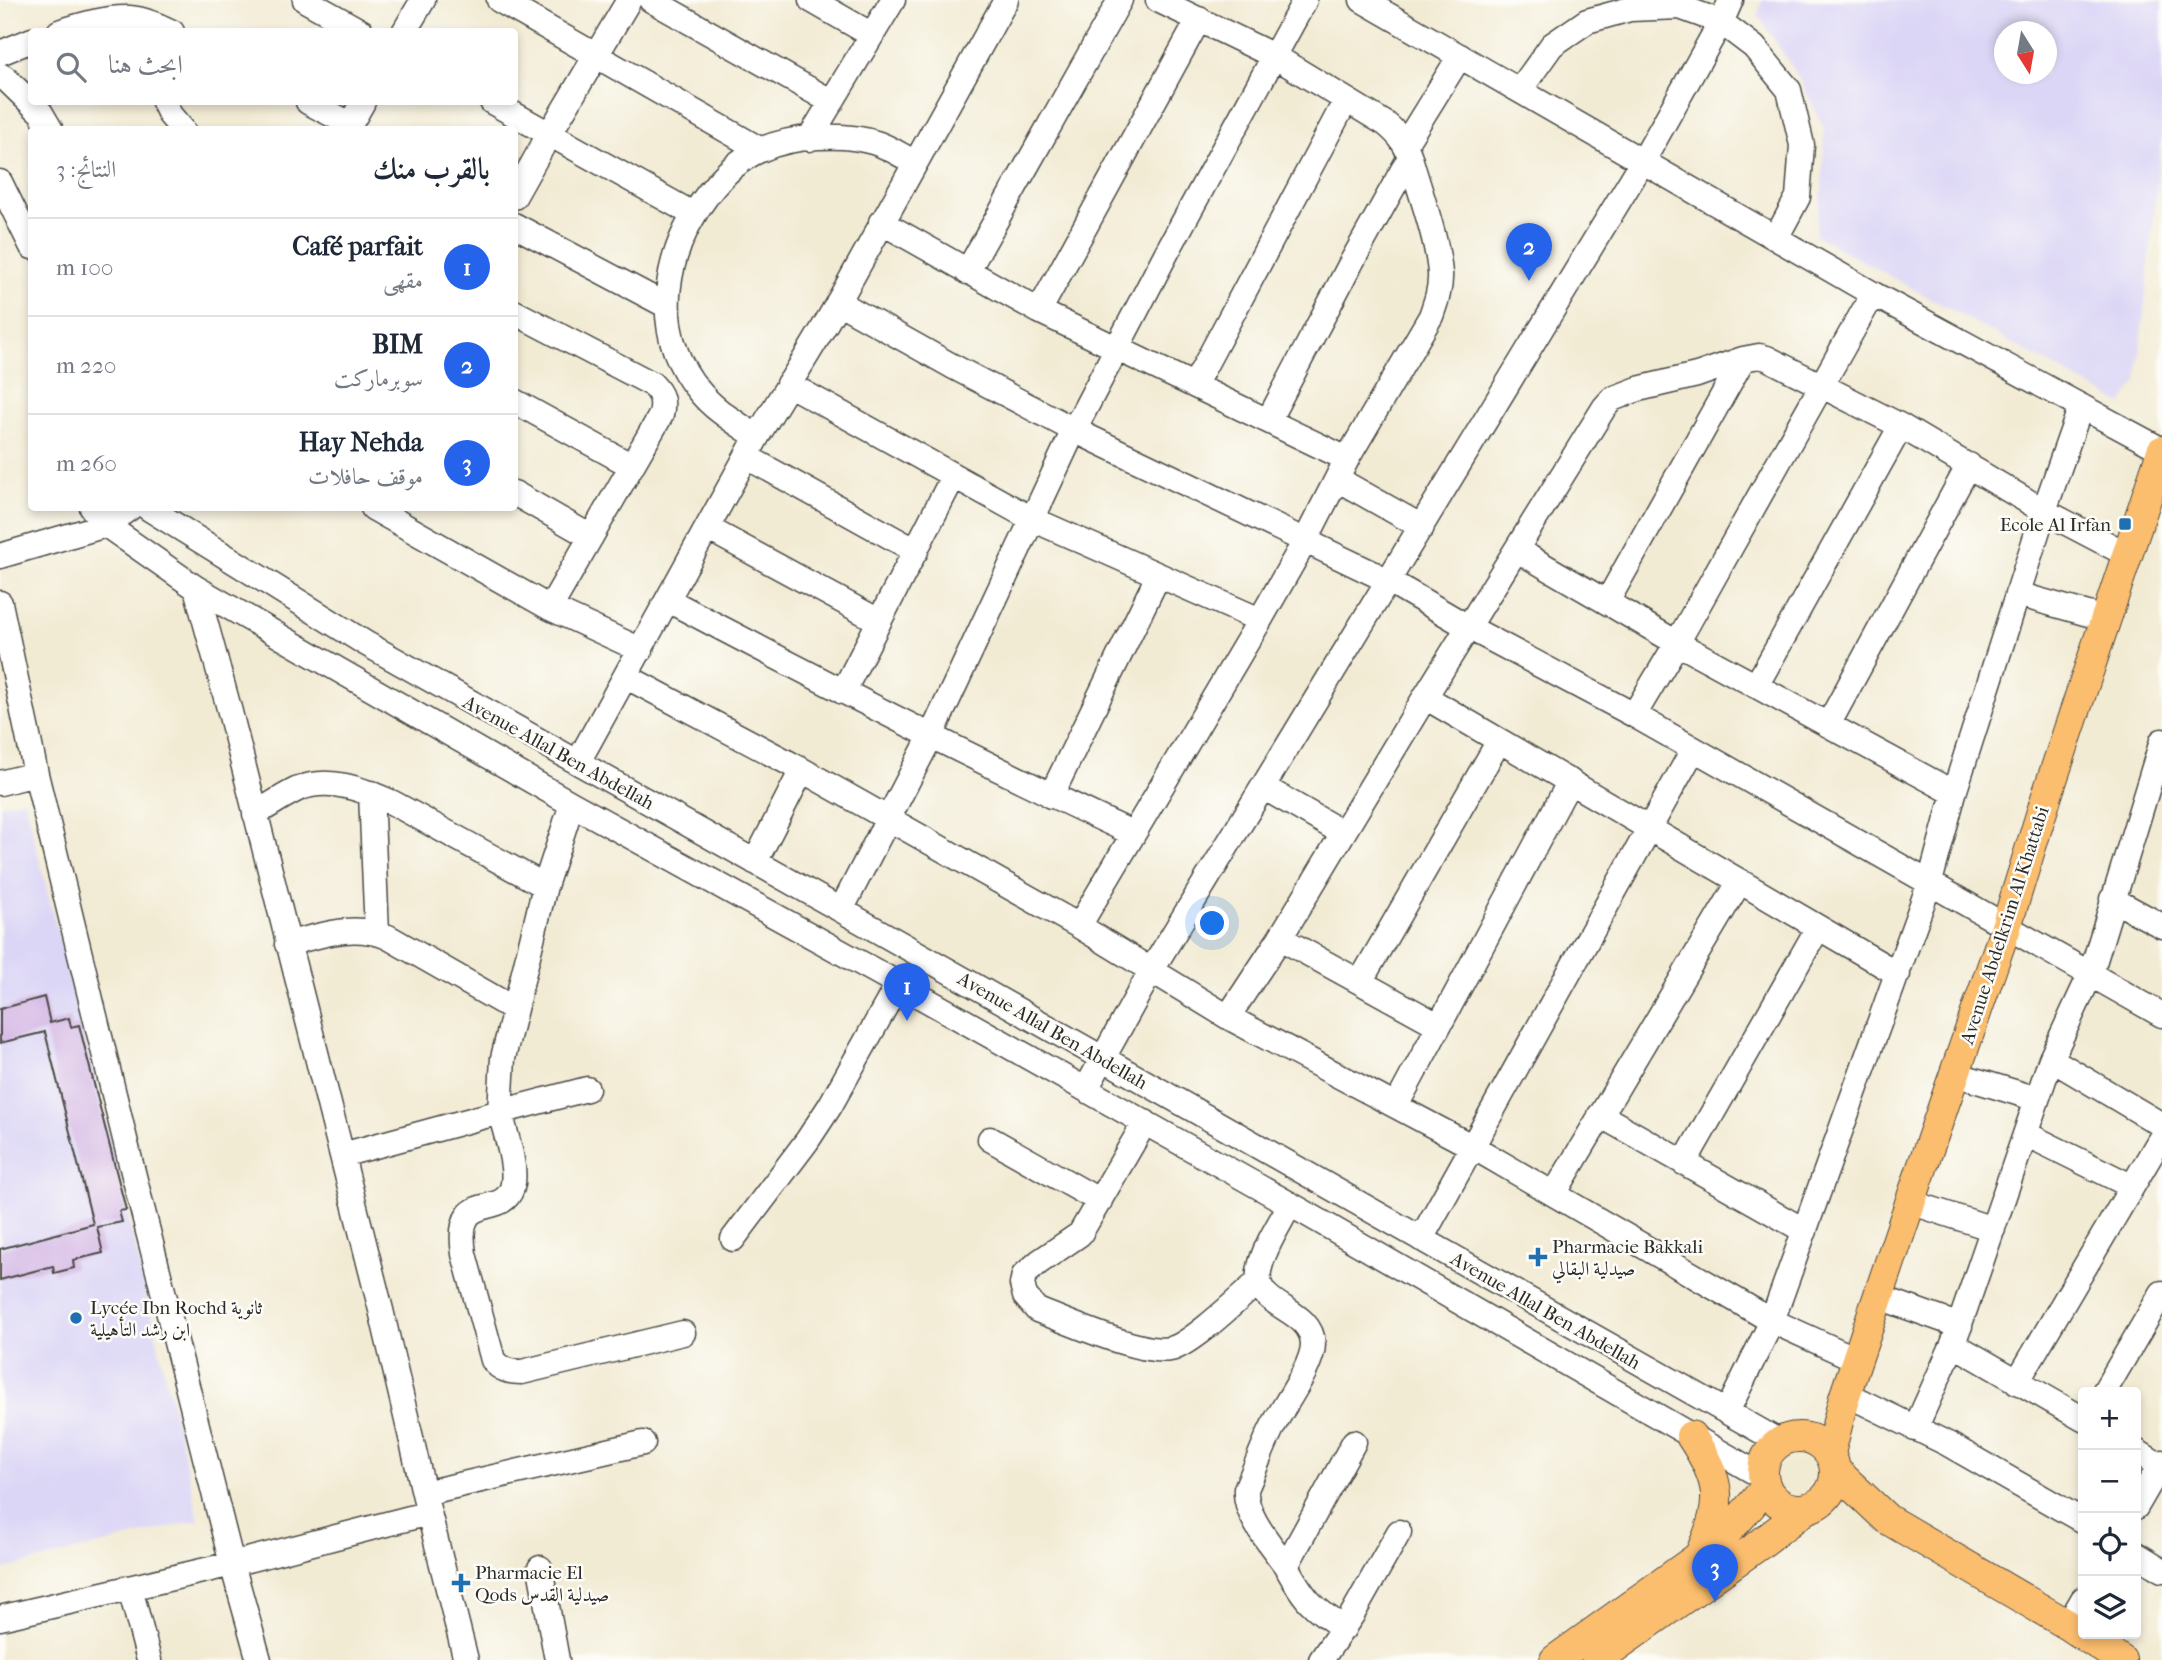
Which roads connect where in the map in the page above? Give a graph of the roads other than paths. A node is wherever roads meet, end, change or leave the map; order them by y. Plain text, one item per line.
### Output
1 (305, 0) edge
2 (423, 0) edge
3 (499, 0) edge
4 (629, 0) edge
5 (651, 0) edge
6 (811, 0) edge
7 (893, 0) edge
8 (1006, 0) edge
9 (1120, 0) edge
10 (1158, 0) edge
11 (1305, 0) edge
12 (1362, 0) edge
13 (532, 8) edge
14 (1726, 11) edge
15 (1199, 19) junction
16 (74, 28) edge
17 (158, 28) edge
18 (355, 28) edge
19 (406, 28) edge
20 (872, 35) junction
21 (28, 42) edge
22 (0, 53) edge
23 (1274, 56) junction
24 (1461, 56) junction
25 (596, 57) junction
26 (0, 75) edge
27 (1520, 90) junction
28 (28, 100) edge
29 (1346, 100) junction
30 (832, 102) junction
31 (33, 105) edge
32 (165, 105) edge
33 (313, 105) edge
34 (361, 105) edge
35 (498, 105) edge
36 (49, 126) edge
37 (180, 126) edge
38 (347, 126) edge
39 (350, 126) edge
40 (550, 133) junction
41 (810, 139) junction
42 (761, 150) junction
43 (1408, 150) junction
44 (914, 162) junction
45 (1643, 162) junction
46 (0, 183) edge
47 (518, 190) edge
48 (693, 214) junction
49 (881, 222) junction
50 (518, 227) edge
51 (1776, 238) junction
52 (28, 239) edge
53 (967, 272) junction
54 (1873, 294) junction
55 (838, 302) junction
56 (667, 306) junction
57 (1039, 312) junction
58 (518, 314) edge
59 (1118, 349) junction
60 (1743, 359) junction
61 (788, 384) junction
62 (1195, 384) junction
63 (1822, 386) junction
64 (518, 403) edge
65 (2081, 406) junction
66 (1268, 421) junction
67 (1901, 426) junction
68 (1074, 430) junction
69 (752, 447) junction
70 (2162, 451) edge
71 (1969, 465) junction
72 (632, 466) junction
73 (1342, 469) junction
74 (953, 477) junction
75 (518, 495) edge
76 (118, 511) edge
77 (153, 511) edge
78 (378, 511) edge
79 (2044, 511) junction
80 (99, 516) edge
81 (1032, 519) junction
82 (1422, 527) junction
83 (709, 528) junction
84 (591, 537) junction
85 (1305, 541) junction
86 (1517, 550) junction
87 (916, 551) junction
88 (2128, 555) junction
89 (0, 556) edge
90 (1158, 576) junction
91 (1389, 582) junction
92 (196, 588) junction
93 (2017, 594) junction
94 (668, 600) junction
95 (1607, 602) junction
96 (0, 603) edge
97 (550, 608) junction
98 (2106, 619) junction
99 (1260, 620) junction
100 (879, 621) junction
101 (1468, 627) junction
102 (1677, 643) junction
103 (641, 650) junction
104 (627, 677) junction
105 (1756, 686) junction
106 (843, 692) junction
107 (1425, 697) junction
108 (1634, 715) junction
109 (1828, 725) junction
110 (931, 736) junction
111 (1499, 741) junction
112 (2162, 741) edge
113 (1693, 750) junction
114 (578, 762) junction
115 (802, 770) junction
116 (36, 774) junction
117 (1570, 781) junction
118 (0, 783) edge
119 (1264, 787) junction
120 (372, 793) junction
121 (1954, 793) junction
122 (1051, 796) junction
123 (572, 804) junction
124 (255, 814) junction
125 (889, 819) junction
126 (1649, 827) junction
127 (1132, 833) junction
128 (1343, 833) junction
129 (755, 862) junction
130 (1740, 881) junction
131 (1930, 882) junction
132 (545, 886) junction
133 (2112, 899) junction
134 (841, 910) junction
135 (1079, 926) junction
136 (2162, 926) edge
137 (2006, 927) junction
138 (1818, 928) junction
139 (377, 933) junction
140 (1280, 937) junction
141 (287, 944) junction
142 (1151, 971) junction
143 (2091, 973) junction
144 (1898, 974) junction
145 (1360, 982) junction
146 (898, 984) junction
147 (514, 1009) junction
148 (2162, 1015) edge
149 (1228, 1017) junction
150 (1438, 1025) junction
151 (1102, 1058) junction
152 (2051, 1059) junction
153 (1955, 1074) junction
154 (587, 1089) dead end
155 (1086, 1089) junction
156 (2038, 1099) junction
157 (1396, 1106) junction
158 (500, 1112) junction
159 (1601, 1115) junction
160 (1144, 1122) junction
161 (2162, 1125) edge
162 (2026, 1134) junction
163 (2162, 1136) edge
164 (990, 1139) dead end
165 (1473, 1147) junction
166 (342, 1155) junction
167 (1684, 1163) junction
168 (2131, 1186) junction
169 (1554, 1194) junction
170 (1100, 1201) junction
171 (1910, 1202) junction
172 (1290, 1204) junction
173 (1993, 1229) junction
174 (1805, 1231) junction
175 (1421, 1239) junction
176 (733, 1240) dead end
177 (1259, 1282) junction
178 (2162, 1293) edge
179 (1879, 1297) junction
180 (1772, 1321) junction
181 (683, 1334) dead end
182 (1956, 1335) junction
183 (1858, 1360) junction
184 (2017, 1381) junction
185 (2107, 1387) edge
186 (1845, 1396) junction
187 (1727, 1412) junction
188 (2078, 1416) edge
189 (1915, 1429) junction
190 (1691, 1436) junction
191 (1788, 1439) junction
192 (1354, 1442) dead end
193 (643, 1443) dead end
194 (2141, 1454) edge
195 (1833, 1462) junction
196 (2161, 1464) edge
197 (1764, 1482) junction
198 (2141, 1498) edge
199 (426, 1503) junction
200 (1814, 1505) junction
201 (2078, 1518) edge
202 (1887, 1519) junction
203 (1399, 1532) dead end
204 (2141, 1558) edge
205 (1697, 1559) junction
206 (232, 1564) junction
207 (1286, 1566) junction
208 (540, 1568) dead end
209 (2162, 1570) edge
210 (130, 1588) junction
211 (2078, 1608) edge
212 (0, 1618) edge
213 (2068, 1625) junction
214 (1344, 1628) junction
215 (149, 1660) edge
216 (259, 1660) edge
217 (466, 1660) edge
218 (557, 1660) edge
219 (1321, 1660) edge
220 (1555, 1660) edge
221 (1597, 1660) edge
222 (2121, 1660) edge

1 - 18 street
2 - 19 street
3 - 13 street
4 - 25 street
5 - 30 street
6 - 20 street
7 - 20 street
8 - 44 street
9 - 53 street
10 - 15 street
11 - 23 street
12 - 24 street
13 - 25 street
14 - 27 street
14 - 45 street
14 - 51 street
15 - 23 street
15 - 57 street
16 - 17 street
20 - 30 street
21 - 22 street
23 - 29 street
23 - 59 street
24 - 27 street
24 - 43 street
25 - 40 street
25 - 42 street
26 - 28 street
27 - 45 street
29 - 43 street
29 - 62 street
30 - 41 street
31 - 36 street
32 - 37 street
33 - 38 street
34 - 39 street
35 - 40 street
40 - 47 street
40 - 48 street
41 - 42 street
41 - 44 street
42 - 48 street
43 - 66 street
43 - 73 street
44 - 49 street
45 - 51 street
45 - 82 street
46 - 52 street
48 - 56 street
49 - 53 street
49 - 55 street
50 - 56 street
51 - 54 street
53 - 57 street
54 - 63 street
54 - 65 street
55 - 61 street
55 - 68 street
56 - 69 street
57 - 59 street
58 - 72 street
59 - 62 street
59 - 68 street
60 - 63 street
60 - 86 street
60 - 95 street
61 - 69 street
61 - 74 street
62 - 66 street
63 - 67 street
63 - 102 street
64 - 72 street
65 - 70 street
65 - 79 street
66 - 73 street
67 - 71 street
67 - 105 street
68 - 81 street
68 - 85 street
69 - 83 street
69 - 87 street
70 - 88 main road, Avenue Abdelkrim Al Khattabi
71 - 79 street
71 - 109 street
72 - 84 street
73 - 82 street
73 - 85 street
74 - 81 street
74 - 87 street
75 - 84 street
76 - 80 street
77 - 114 street, Avenue Allal Ben Abdellah
78 - 97 street
79 - 88 street
79 - 93 street
80 - 89 street
80 - 92 street, Avenue Allal Ben Abdellah
81 - 90 street
81 - 110 street
82 - 91 street
83 - 94 street
83 - 100 street
84 - 97 street
85 - 91 street
85 - 99 street
86 - 95 street
86 - 101 street
87 - 100 street
88 - 98 main road, Avenue Abdelkrim Al Khattabi
90 - 99 street
90 - 122 street
91 - 101 street
91 - 119 street
92 - 123 street, Avenue Allal Ben Abdellah
92 - 124 street
93 - 98 street
93 - 121 street
94 - 103 street
94 - 106 street
95 - 102 street
96 - 116 street
97 - 103 street
98 - 137 main road, Avenue Abdelkrim Al Khattabi
99 - 127 street
100 - 106 street
101 - 107 street
101 - 108 street
102 - 105 street
102 - 108 street
103 - 104 street
104 - 114 street
104 - 115 street
105 - 109 street
106 - 110 street
107 - 111 street
107 - 128 street
108 - 113 street
109 - 121 street
110 - 122 street
110 - 125 street
111 - 117 street
111 - 145 street
112 - 133 street
113 - 126 street
113 - 131 street
114 - 129 street, Avenue Allal Ben Abdellah
115 - 125 street
115 - 129 street
116 - 118 street
116 - 206 street
117 - 126 street
117 - 150 street
119 - 128 street
119 - 142 street
120 - 124 street
120 - 132 street
120 - 139 street
121 - 131 street
122 - 127 street
123 - 132 street
123 - 146 street, Avenue Allal Ben Abdellah
124 - 141 street
125 - 134 street
125 - 135 street
126 - 130 street
126 - 165 street
127 - 135 street
128 - 140 street
129 - 134 street, Avenue Allal Ben Abdellah
130 - 138 street
130 - 159 street
131 - 137 street
131 - 144 street
132 - 147 street
133 - 136 street
133 - 143 street
134 - 151 street, Avenue Allal Ben Abdellah
135 - 142 street
137 - 143 street
137 - 153 main road, Avenue Abdelkrim Al Khattabi
138 - 144 street
138 - 167 street
139 - 141 street
139 - 147 street
140 - 145 street
140 - 149 street
141 - 166 street
142 - 149 street
142 - 151 street
143 - 148 street
143 - 152 street
144 - 174 street
145 - 150 street
146 - 155 street, Avenue Allal Ben Abdellah
146 - 176 street
147 - 158 street
149 - 157 street
150 - 157 street
151 - 155 street
151 - 175 street, Avenue Allal Ben Abdellah
152 - 156 street
152 - 161 street
153 - 156 street
153 - 171 main road, Avenue Abdelkrim Al Khattabi
154 - 158 street
155 - 160 street, Avenue Allal Ben Abdellah
156 - 162 street
157 - 165 street
158 - 166 street
158 - 181 street
159 - 167 street
159 - 169 street
160 - 170 street
160 - 172 street, Avenue Allal Ben Abdellah
162 - 168 street
162 - 173 street
163 - 168 street
164 - 170 street
165 - 169 street
165 - 175 street
166 - 199 street
167 - 174 street
168 - 184 street
169 - 180 street
170 - 177 street
171 - 173 street
171 - 179 main road, Avenue Abdelkrim Al Khattabi
172 - 177 street
172 - 190 street, Avenue Allal Ben Abdellah
173 - 182 street
174 - 180 street
175 - 187 street, Avenue Allal Ben Abdellah
177 - 207 street
178 - 185 street
179 - 182 street
179 - 183 main road, Avenue Abdelkrim Al Khattabi
180 - 183 street
180 - 187 street
182 - 184 street
182 - 189 street
183 - 186 main road, Avenue Abdelkrim Al Khattabi
184 - 188 street
186 - 189 street
186 - 191 main road
186 - 195 main road, Avenue Abdelkrim Al Khattabi
187 - 191 street, Avenue Allal Ben Abdellah
189 - 201 street
190 - 197 street, Avenue Allal Ben Abdellah
190 - 205 main road
191 - 195 main road
191 - 197 main road
192 - 207 street
193 - 199 street
194 - 196 street
195 - 200 main road
195 - 202 main road
196 - 198 street
197 - 200 main road
197 - 205 main road
199 - 206 street
199 - 217 street
200 - 202 main road
200 - 221 main road
202 - 213 main road
203 - 214 street
204 - 209 street
205 - 220 main road
206 - 210 street
206 - 216 street
207 - 214 street
208 - 218 street
210 - 212 street
210 - 215 street
211 - 213 street
213 - 222 main road
214 - 219 street

